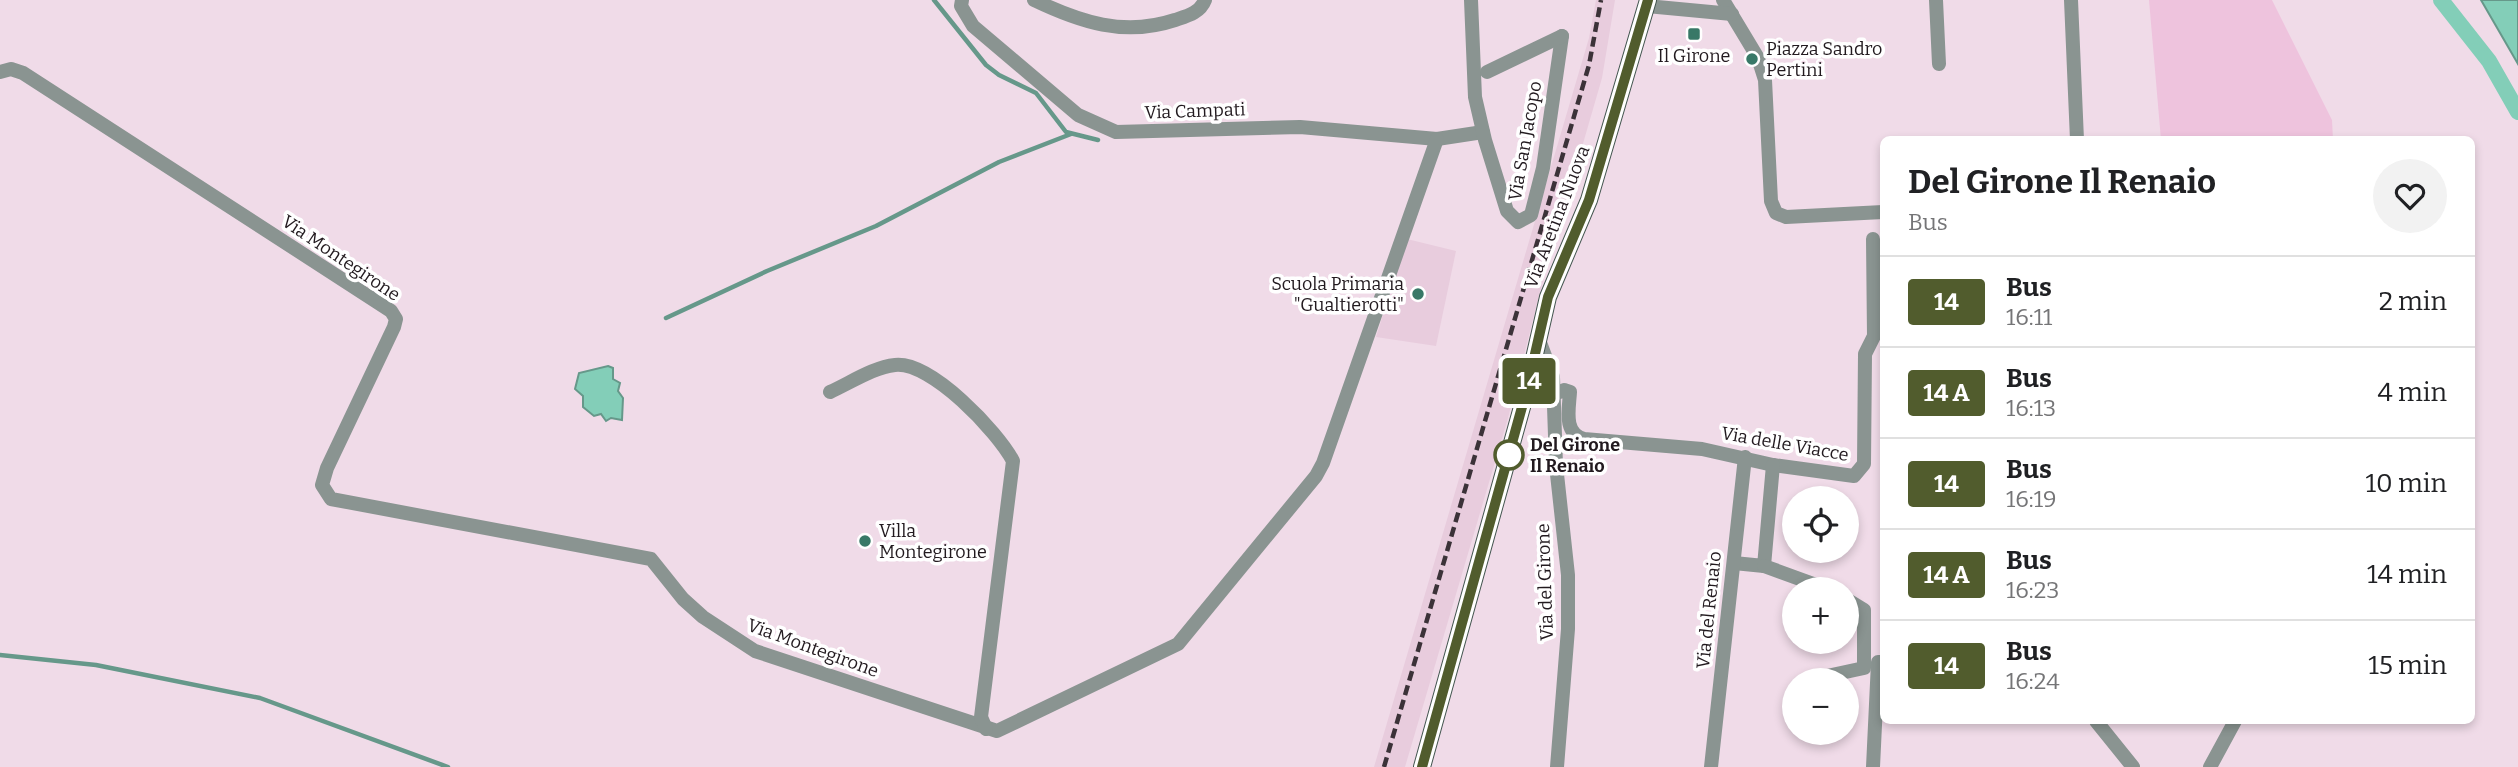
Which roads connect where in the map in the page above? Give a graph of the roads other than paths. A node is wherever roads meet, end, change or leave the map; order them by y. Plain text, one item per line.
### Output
1 (962, 0) edge
2 (1034, 0) edge
3 (1205, 0) edge
4 (1471, 0) edge
5 (1723, 0) edge
6 (1936, 0) edge
7 (2071, 0) edge
8 (1647, 3) edge
9 (1732, 14) junction
10 (1939, 64) dead end
11 (0, 72) edge
12 (1487, 72) dead end
13 (1483, 132) junction
14 (2077, 136) edge
15 (1437, 139) junction
16 (1880, 212) edge
17 (1873, 239) dead end
18 (1539, 340) junction
19 (1527, 389) junction
20 (830, 392) dead end
21 (1553, 395) junction
22 (1745, 457) junction
23 (1773, 465) junction
24 (1734, 563) junction
25 (1764, 566) junction
26 (1794, 577) edge
27 (1859, 607) edge
28 (1880, 663) edge
29 (1859, 669) edge
30 (1880, 700) edge
31 (2098, 724) edge
32 (2233, 724) edge
33 (986, 729) junction
34 (1422, 767) edge
35 (1557, 767) edge
36 (1711, 767) edge
37 (1873, 767) edge
38 (2133, 767) edge
39 (2210, 767) edge

1 - 15 street, Via Campati
2 - 3 street
4 - 13 street, Via San Jacopo
5 - 9 street
6 - 10 street
7 - 14 street
8 - 9 street
8 - 18 main road, Via Aretina Nuova
9 - 16 street
11 - 33 street, Via Montegirone
12 - 13 street, Via San Jacopo
13 - 15 street, Via Campati
15 - 33 street, Via Montegirone
17 - 23 street, Via delle Viacce
18 - 19 main road, Via Aretina Nuova
18 - 21 street, Via del Girone
19 - 21 street
19 - 34 main road, Via Aretina Nuova
20 - 33 street
21 - 22 street, Via delle Viacce
21 - 35 street, Via del Girone
22 - 23 street, Via delle Viacce
22 - 24 street, Via del Renaio
23 - 25 street
24 - 25 street
24 - 36 street, Via del Renaio
25 - 26 street
27 - 29 street
28 - 30 street
30 - 37 street
31 - 38 street
32 - 39 street

